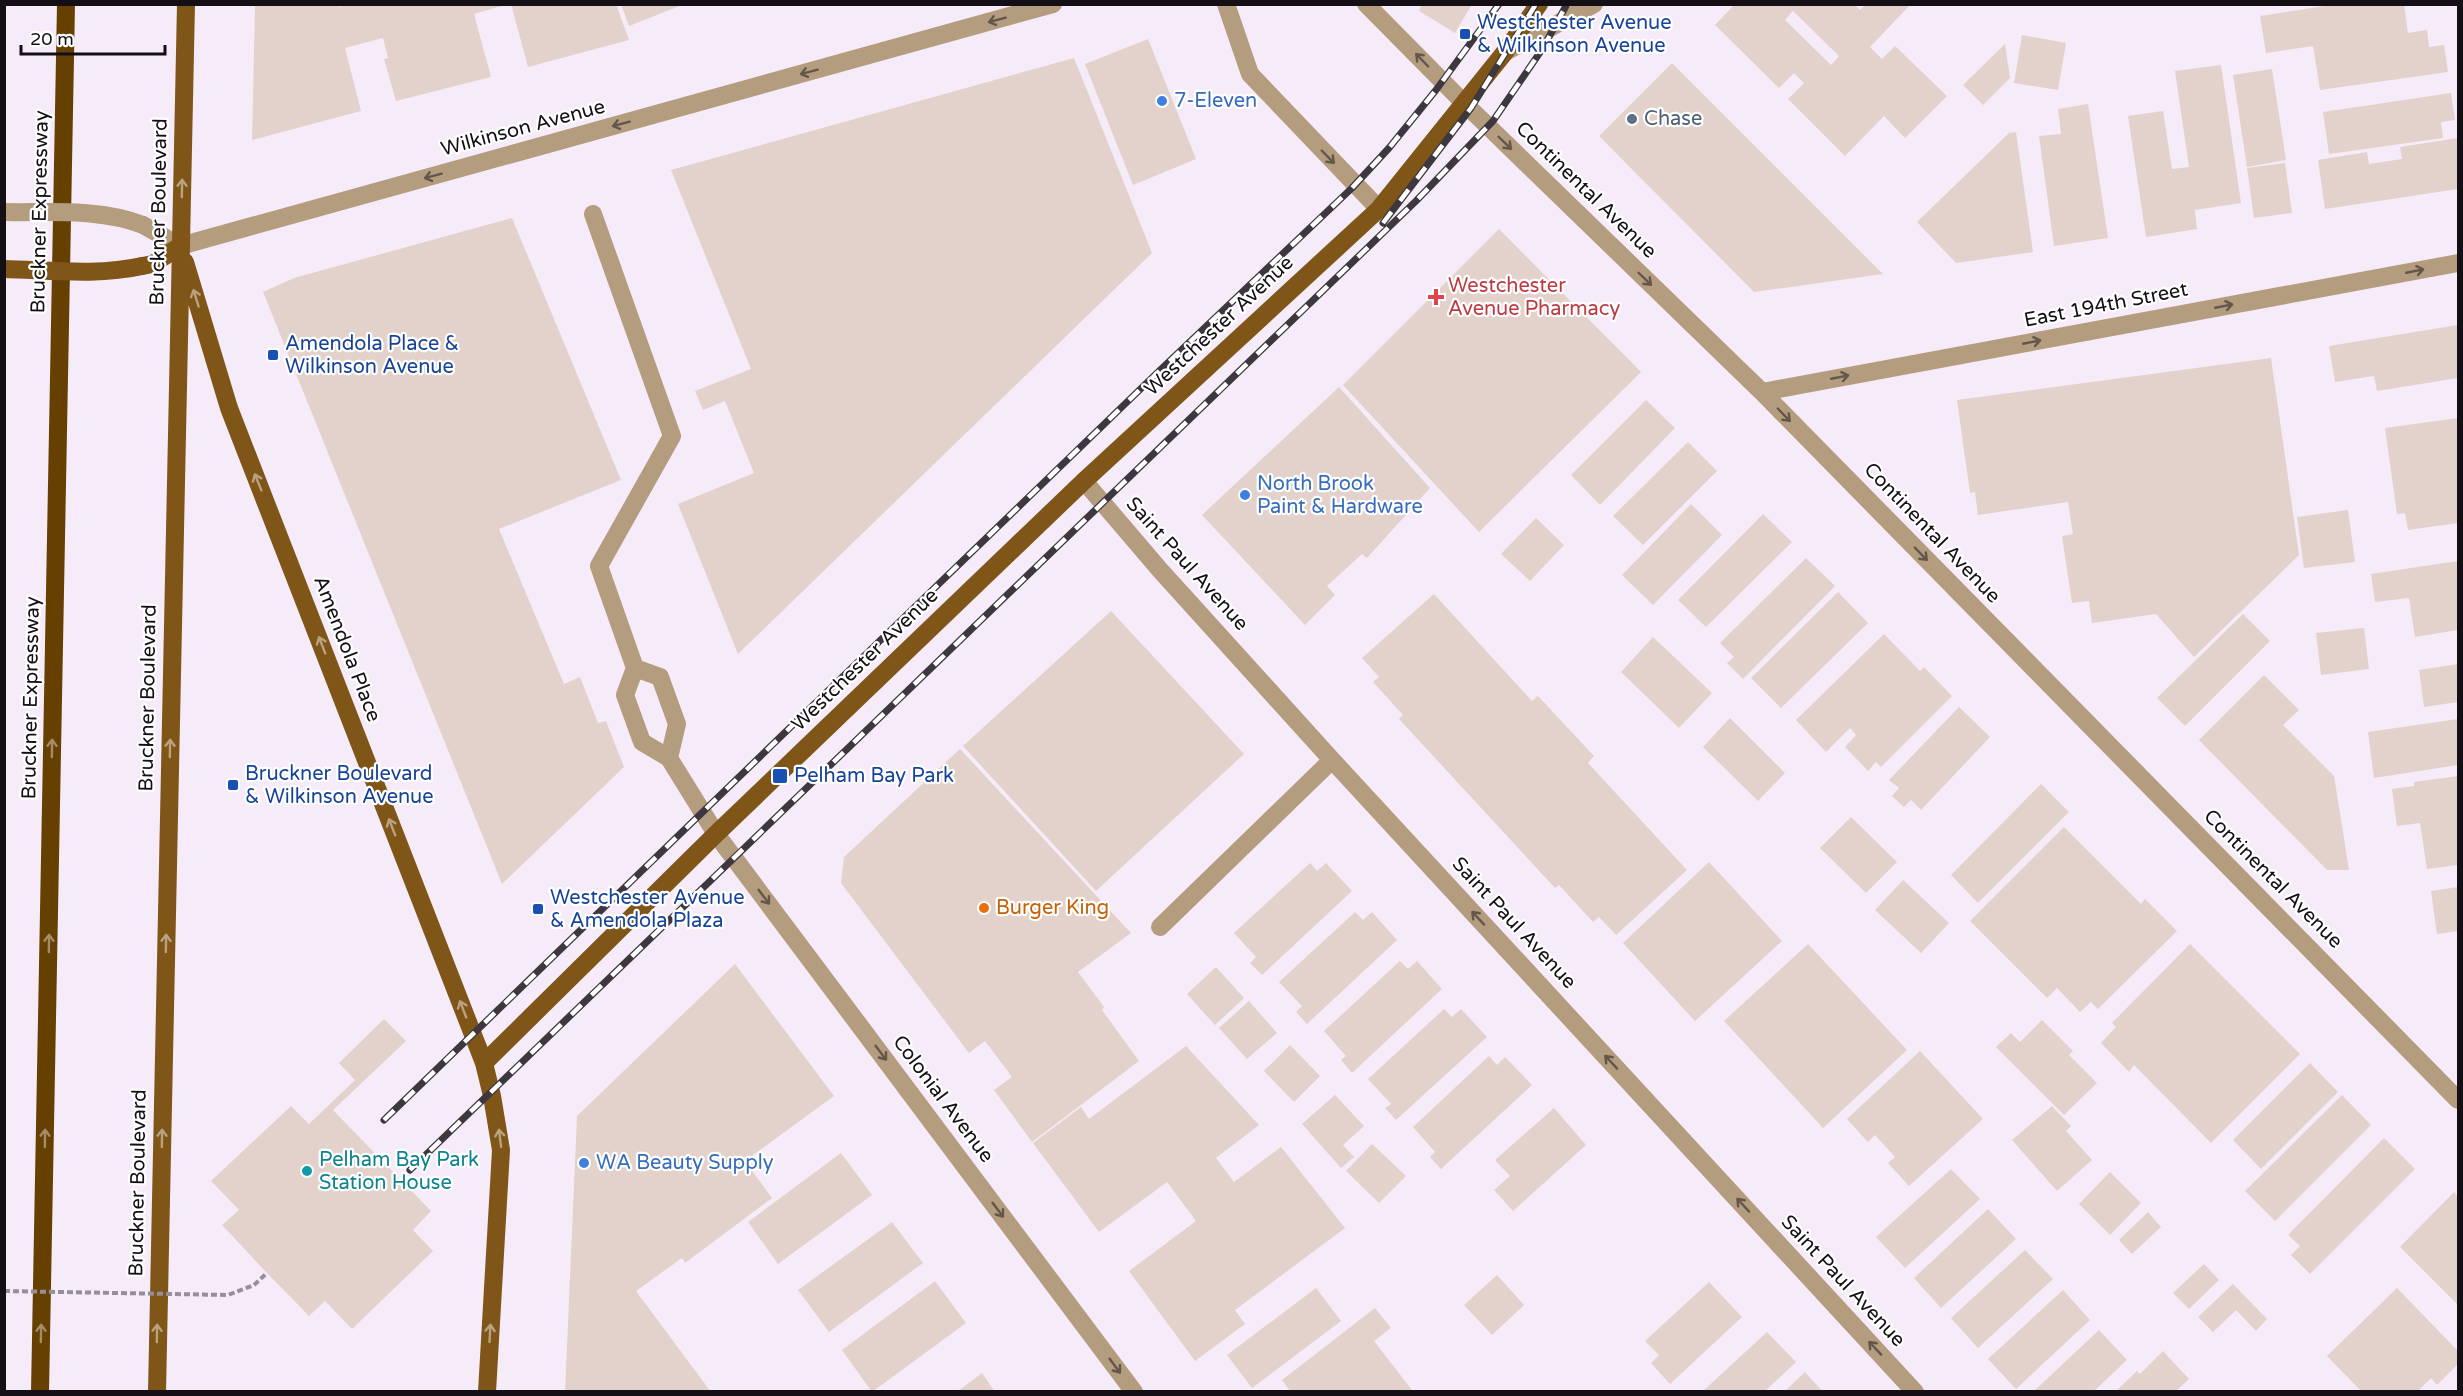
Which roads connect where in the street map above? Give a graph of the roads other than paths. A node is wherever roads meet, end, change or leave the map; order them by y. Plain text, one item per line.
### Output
1 (66, 4) edge
2 (186, 4) edge
3 (1053, 4) edge
4 (1226, 4) edge
5 (1366, 4) edge
6 (1539, 4) edge
7 (1594, 4) edge
8 (1505, 52) junction
9 (1463, 102) junction
10 (1378, 209) junction
11 (4, 212) edge
12 (593, 214) dead end
13 (180, 246) junction
14 (2458, 262) edge
15 (4, 269) edge
16 (1762, 392) junction
17 (1084, 481) junction
18 (635, 668) junction
19 (669, 758) junction
20 (1332, 759) junction
21 (716, 834) junction
22 (1160, 927) dead end
23 (484, 1063) junction
24 (2458, 1100) edge
25 (40, 1392) edge
26 (156, 1392) edge
27 (487, 1392) edge
28 (1134, 1392) edge
29 (1915, 1392) edge

25 -> 1 highway, Bruckner Expressway
13 -> 2 main road, Bruckner Boulevard
3 -> 13 street, Wilkinson Avenue
4 -> 10 street
9 -> 5 street, Continental Avenue
6 - 8 main road, Westchester Avenue
7 - 8 street, Westchester Avenue
8 - 9 main road, Westchester Avenue
9 - 10 main road, Westchester Avenue
9 -> 16 street, Continental Avenue
10 - 17 main road, Westchester Avenue
11 - 13 street, bridge
12 - 18 street
13 - 15 main road, Wilkinson Avenue, bridge
23 -> 13 main road, Amendola Place
26 -> 13 main road, Bruckner Boulevard
16 -> 14 street, East 194th Street
16 -> 24 street, Continental Avenue
17 - 20 street, Saint Paul Avenue
17 - 21 main road, Westchester Avenue
18 - 19 street
18 - 19 street
19 - 21 street, Colonial Avenue
20 - 22 street
29 -> 20 street, Saint Paul Avenue
21 - 23 main road, Westchester Avenue
21 -> 28 street, Colonial Avenue
27 -> 23 main road

